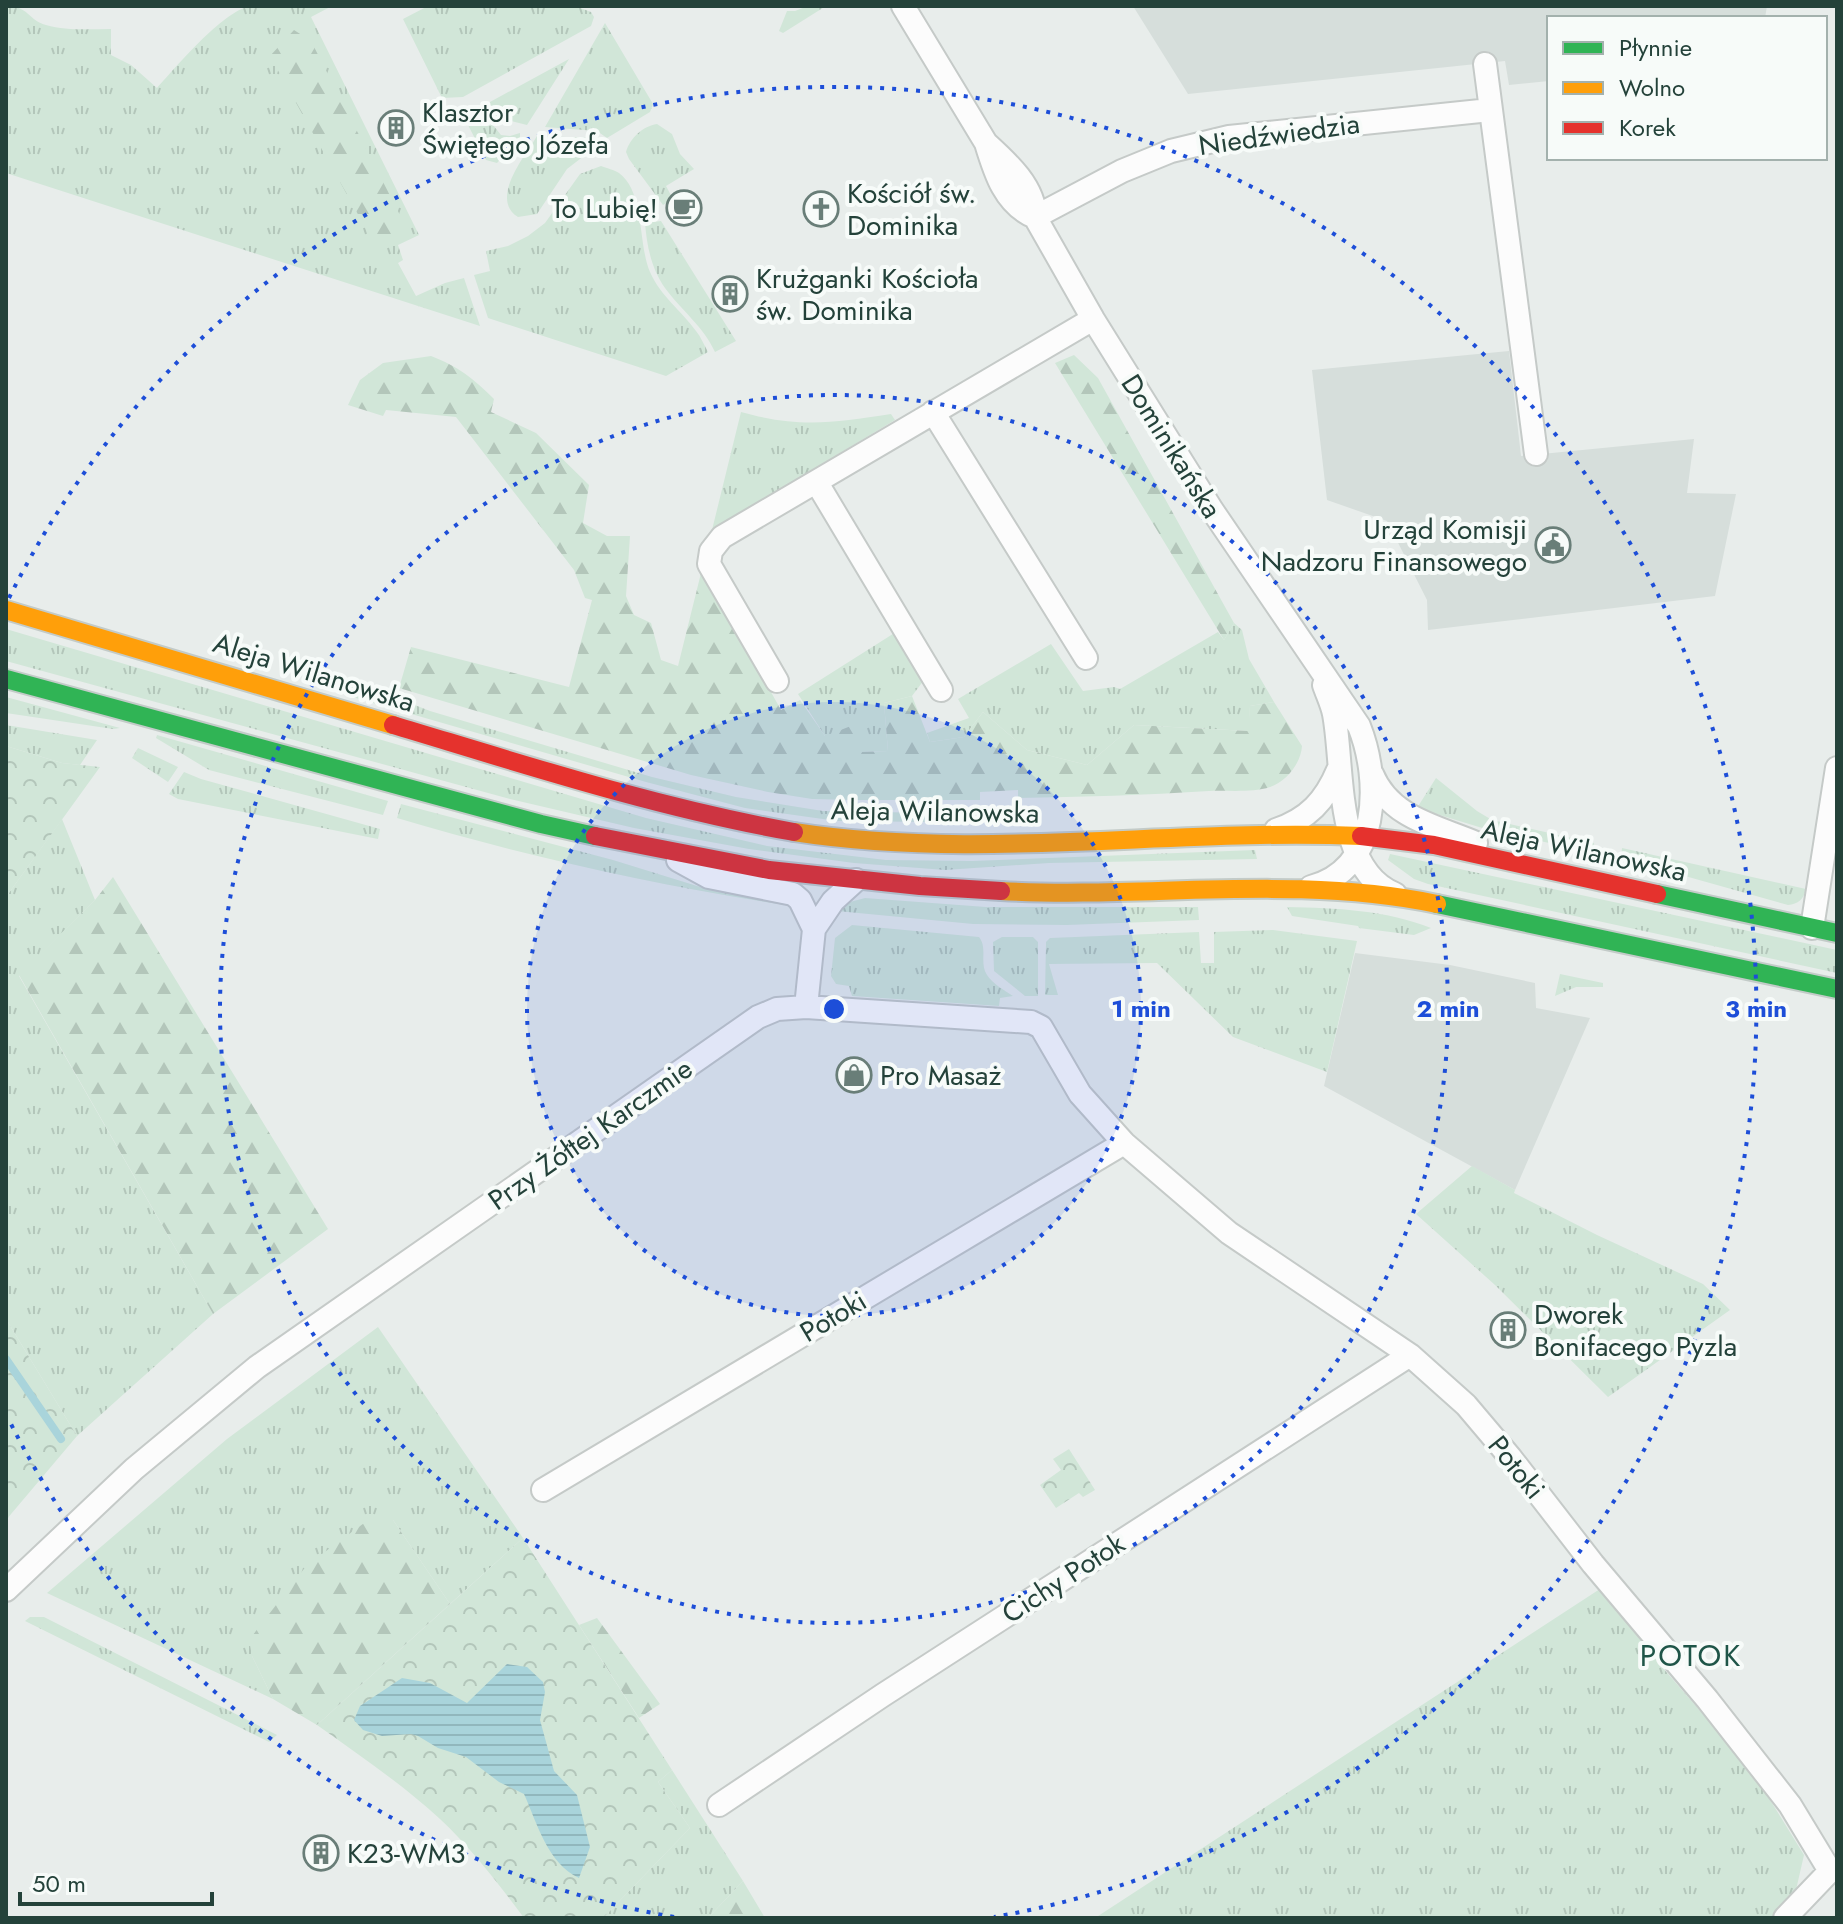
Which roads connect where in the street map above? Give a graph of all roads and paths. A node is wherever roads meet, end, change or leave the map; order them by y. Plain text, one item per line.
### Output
1 (903, 6) edge
2 (1485, 64) dead end
3 (1490, 110) junction
4 (1035, 217) junction
5 (1093, 319) junction
6 (933, 412) junction
7 (1536, 454) dead end
8 (817, 483) junction
9 (6, 610) edge
10 (1086, 658) dead end
11 (1319, 668) junction
12 (6, 679) edge
13 (777, 681) dead end
14 (941, 690) dead end
15 (1837, 768) edge
16 (1370, 769) junction
17 (1338, 770) junction
18 (1266, 834) junction
19 (1358, 842) junction
20 (667, 851) junction
21 (1512, 862) junction
22 (856, 880) junction
23 (1295, 889) junction
24 (1407, 898) junction
25 (1812, 928) junction
26 (814, 929) junction
27 (1837, 933) edge
28 (1837, 989) edge
29 (806, 1007) junction
30 (1124, 1143) junction
31 (1410, 1355) junction
32 (543, 1490) dead end
33 (6, 1590) edge
34 (719, 1805) dead end
35 (1833, 1870) edge
36 (1785, 1918) edge

1 - 4 street, Dominikańska
2 - 3 street
3 - 4 street, Niedźwiedzia
3 - 7 street
4 - 5 street, Dominikańska
5 - 6 street
5 - 11 street, Dominikańska
6 - 8 street
6 - 10 street
8 - 13 street
8 - 14 street
9 - 18 main road, Aleja Wilanowska
11 - 16 street, Dominikańska
11 - 17 street, Dominikańska
12 - 20 main road
15 - 25 street
16 - 19 street, Dominikańska
16 - 21 street, Dominikańska
17 - 18 street
17 - 19 street, Dominikańska
18 - 19 main road, Aleja Wilanowska
19 - 21 main road, Aleja Wilanowska
19 - 23 street
19 - 24 street, Dominikańska
20 - 22 main road
20 - 26 street
21 - 25 main road, Aleja Wilanowska
22 - 23 main road
22 - 26 street
23 - 24 main road
24 - 28 main road
25 - 27 main road, Aleja Wilanowska
26 - 29 street
29 - 30 street, Potoki
29 - 33 street, Przy Żółtej Karczmie
30 - 31 street, Potoki
30 - 32 street, Potoki
31 - 34 street, Cichy Potok
31 - 35 street, Potoki
35 - 36 street

